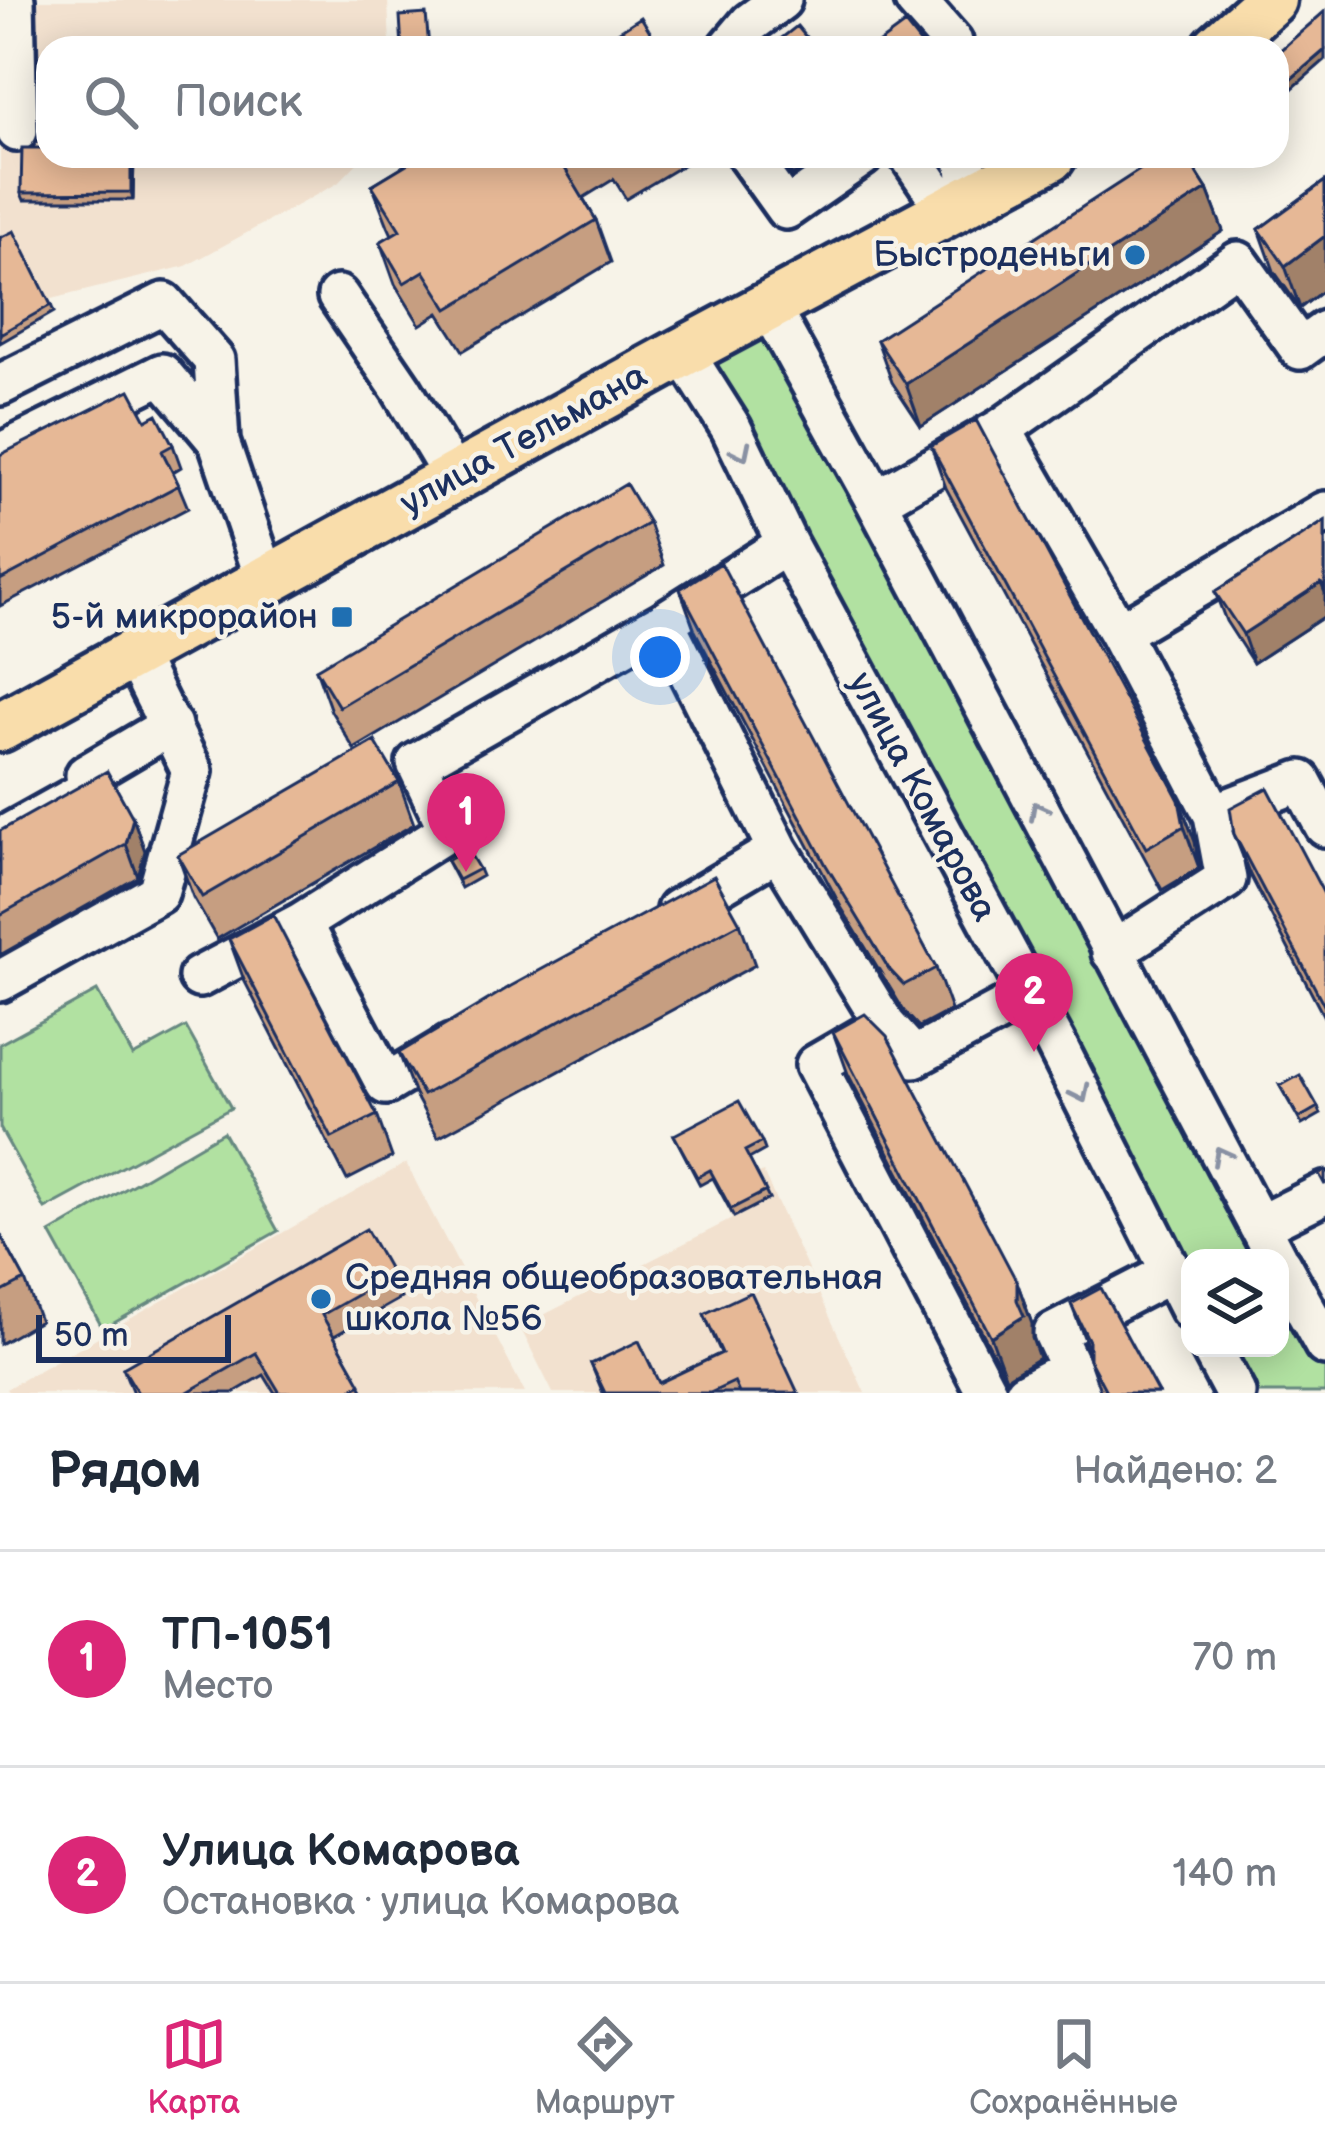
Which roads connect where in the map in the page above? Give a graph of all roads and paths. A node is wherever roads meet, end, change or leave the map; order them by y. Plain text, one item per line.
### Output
1 (14, 0) edge
2 (781, 0) edge
3 (916, 0) edge
4 (1271, 0) edge
5 (740, 36) edge
6 (947, 36) edge
7 (1230, 36) edge
8 (17, 131) dead end
9 (757, 168) edge
10 (845, 168) edge
11 (929, 168) edge
12 (1017, 168) edge
13 (960, 188) edge
14 (338, 296) dead end
15 (769, 307) junction
16 (1325, 331) edge
17 (682, 352) junction
18 (0, 385) edge
19 (1001, 429) junction
20 (219, 442) junction
21 (0, 454) edge
22 (455, 479) junction
23 (876, 501) junction
24 (1325, 512) edge
25 (787, 544) junction
26 (267, 583) junction
27 (664, 622) junction
28 (1119, 634) junction
29 (134, 654) junction
30 (171, 725) junction
31 (0, 727) edge
32 (1313, 774) edge
33 (1214, 814) junction
34 (1325, 826) edge
35 (0, 839) edge
36 (778, 850) junction
37 (301, 923) junction
38 (641, 932) edge
39 (1112, 952) junction
40 (199, 977) dead end
41 (0, 981) edge
42 (1028, 997) junction
43 (484, 1025) edge
44 (885, 1025) junction
45 (1325, 1193) edge
46 (1272, 1249) edge
47 (1170, 1273) junction
48 (1289, 1280) edge
49 (1181, 1293) edge
50 (1325, 1345) edge
51 (1216, 1357) edge
52 (1076, 1381) edge
53 (987, 1393) edge
54 (1024, 1393) edge
55 (1235, 1393) edge

1 - 8 street
2 - 5 street
3 - 6 street
4 - 7 main road
9 - 10 street
11 - 13 street
12 - 13 main road, улица Тельмана
13 - 15 main road, улица Тельмана
14 - 22 street
15 - 17 main road, улица Тельмана
15 - 23 street
16 - 19 street
17 - 22 main road, улица Тельмана
17 -> 25 street, улица Комарова
18 - 20 street
19 - 23 street
19 - 28 street
20 - 21 street
20 - 26 street
22 - 26 main road, улица Тельмана
39 -> 23 street
24 - 28 street
25 - 27 street
25 - 42 street, улица Комарова
26 - 29 main road, улица Тельмана
27 - 36 street
27 - 37 street
28 - 33 street
29 - 30 street
29 - 31 main road, улица Тельмана
30 - 35 street
30 - 41 street
32 - 33 street
32 - 34 street
33 - 39 street
36 - 38 street
36 - 44 street
37 - 40 street
37 - 43 street
46 -> 39 street
42 - 44 street
42 -> 47 street, улица Комарова
44 - 53 street
45 - 46 street
47 - 49 street, улица Комарова
47 - 52 street
48 - 50 street
51 - 55 street
52 - 54 street

